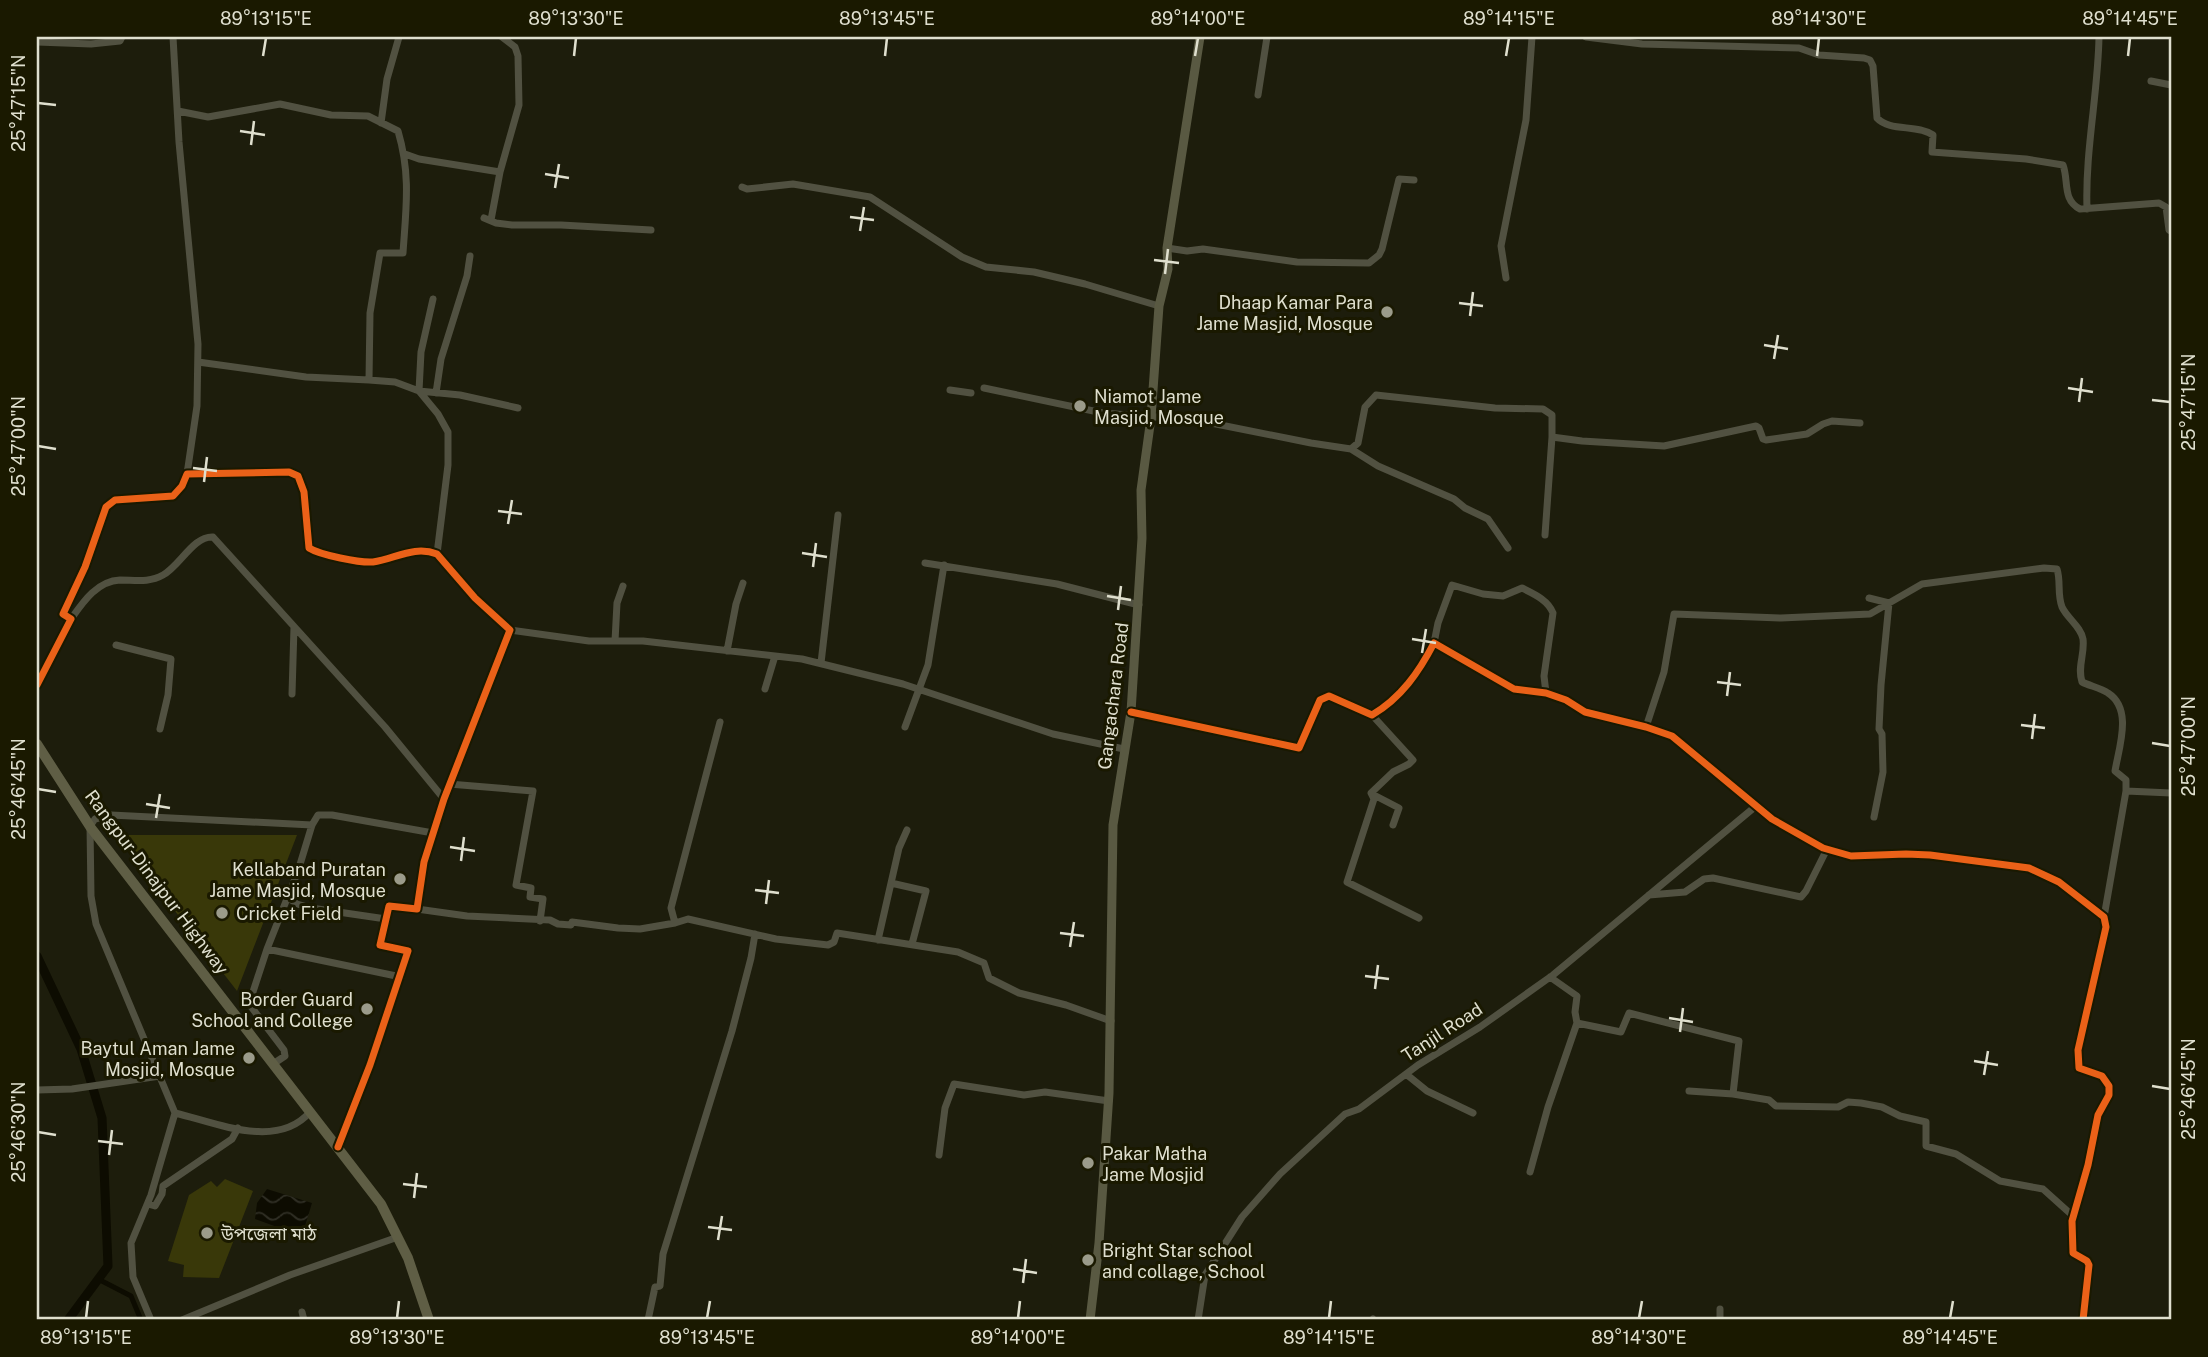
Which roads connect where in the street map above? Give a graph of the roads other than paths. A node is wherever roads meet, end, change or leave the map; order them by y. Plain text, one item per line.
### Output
1 (122, 37) edge
2 (173, 37) edge
3 (399, 37) edge
4 (502, 37) edge
5 (1200, 37) edge
6 (1266, 37) edge
7 (1532, 37) edge
8 (1586, 37) edge
9 (2099, 37) edge
10 (1725, 41) edge
11 (37, 42) edge
12 (2151, 81) dead end
13 (2171, 85) edge
14 (1258, 95) dead end
15 (178, 111) junction
16 (381, 123) junction
17 (405, 154) junction
18 (500, 172) junction
19 (1414, 180) dead end
20 (742, 187) dead end
21 (2087, 209) junction
22 (651, 230) dead end
23 (2171, 231) edge
24 (1167, 248) junction
25 (470, 256) dead end
26 (1506, 278) dead end
27 (433, 299) dead end
28 (1159, 306) junction
29 (198, 362) junction
30 (369, 380) junction
31 (984, 388) dead end
32 (950, 390) dead end
33 (436, 393) junction
34 (971, 393) dead end
35 (518, 408) dead end
36 (1151, 418) junction
37 (1860, 423) dead end
38 (1552, 437) junction
39 (1351, 449) junction
40 (187, 474) junction
41 (838, 515) dead end
42 (1545, 535) dead end
43 (1508, 548) dead end
44 (437, 554) junction
45 (925, 563) dead end
46 (944, 565) junction
47 (743, 583) dead end
48 (623, 586) dead end
49 (1869, 598) dead end
50 (1889, 603) junction
51 (1139, 605) junction
52 (71, 620) junction
53 (294, 626) junction
54 (510, 630) junction
55 (615, 641) junction
56 (1434, 643) junction
57 (116, 645) dead end
58 (727, 651) junction
59 (775, 656) junction
60 (821, 663) junction
61 (37, 685) edge
62 (765, 689) dead end
63 (919, 690) junction
64 (1546, 693) junction
65 (292, 694) dead end
66 (1131, 712) junction
67 (1373, 715) junction
68 (720, 722) dead end
69 (905, 727) dead end
70 (1646, 727) junction
71 (160, 729) dead end
72 (37, 744) edge
73 (1124, 749) junction
74 (449, 784) junction
75 (2126, 791) junction
76 (2171, 793) edge
77 (1371, 794) junction
78 (444, 799) junction
79 (1756, 806) junction
80 (1874, 817) dead end
81 (312, 825) junction
82 (1392, 825) dead end
83 (90, 826) junction
84 (907, 830) dead end
85 (433, 833) junction
86 (1827, 849) junction
87 (891, 883) junction
88 (1648, 896) junction
89 (287, 897) junction
90 (417, 909) junction
91 (2104, 917) junction
92 (1419, 918) dead end
93 (386, 919) junction
94 (540, 920) junction
95 (675, 923) junction
96 (755, 934) junction
97 (878, 940) junction
98 (912, 944) junction
99 (267, 949) junction
100 (401, 976) junction
101 (1549, 977) junction
102 (1111, 1021) junction
103 (1577, 1023) junction
104 (273, 1064) junction
105 (1406, 1074) junction
106 (160, 1076) junction
107 (37, 1090) edge
108 (1689, 1091) dead end
109 (1732, 1094) junction
110 (1109, 1101) junction
111 (310, 1112) junction
112 (175, 1113) junction
113 (1473, 1113) dead end
114 (238, 1128) junction
115 (338, 1147) junction
116 (939, 1155) dead end
117 (1530, 1172) dead end
118 (148, 1205) junction
119 (2073, 1216) junction
120 (398, 1237) junction
121 (1720, 1310) dead end
122 (152, 1320) edge
123 (181, 1320) edge
124 (429, 1320) edge
125 (649, 1320) edge
126 (1090, 1320) edge
127 (1198, 1320) edge
128 (1720, 1320) edge
129 (2083, 1320) edge

1 - 11 street
2 - 15 street
3 - 16 street
4 - 18 street
5 - 24 main road, Gangachara Road
6 - 14 street
7 - 26 street
8 - 10 street
9 - 21 street
10 - 21 street
12 - 13 street
15 - 16 street
15 - 29 street
16 - 17 street
17 - 18 street
17 - 30 street
18 - 22 street
19 - 24 street
20 - 28 street
21 - 23 street
24 - 28 main road, Gangachara Road
25 - 33 street
27 - 33 street
28 - 36 main road, Gangachara Road
29 - 30 street
29 - 40 street
30 - 44 street
31 - 36 street
32 - 34 street
33 - 35 street
36 - 39 street
36 - 51 main road, Gangachara Road
37 - 38 street
38 - 39 street
38 - 42 street
39 - 43 street
40 - 44 street
40 - 52 street
41 - 60 street
44 - 54 street
45 - 46 street
46 - 51 street
46 - 63 street
47 - 58 street
48 - 55 street
49 - 50 street
50 - 70 street
50 - 75 street
50 - 80 street
51 - 66 main road, Gangachara Road
52 - 53 street
52 - 61 street
53 - 65 street
53 - 78 street
54 - 55 street
54 - 74 street
55 - 58 street
56 - 64 street
56 - 64 street
56 - 67 street
57 - 71 street
58 - 59 street
59 - 60 street
59 - 62 street
60 - 63 street
63 - 69 street
63 - 73 street
64 - 70 street
66 - 67 street
66 - 73 main road, Gangachara Road
67 - 77 street
68 - 95 street
70 - 79 street
72 - 83 highway, Rangpur-Dinajpur Highway
73 - 102 main road, Gangachara Road
74 - 78 street
74 - 94 street
75 - 76 street
75 - 91 street
77 - 82 street
77 - 92 street
78 - 85 street
79 - 86 street
79 - 88 street, Tanjil Road
81 - 83 street
81 - 85 street
81 - 89 street
83 - 104 highway, Rangpur-Dinajpur Highway
83 - 106 street
84 - 87 street
85 - 90 street
86 - 88 street
86 - 91 street
87 - 97 street
87 - 98 street
88 - 101 street, Tanjil Road
89 - 93 street
89 - 99 street
90 - 93 street
90 - 94 street
91 - 119 street
93 - 100 street
94 - 95 street
95 - 96 street
96 - 97 street
96 - 125 street
97 - 98 street
98 - 102 street
99 - 100 street
99 - 104 street
100 - 115 street
101 - 103 street
101 - 105 street, Tanjil Road
102 - 110 main road, Gangachara Road
103 - 109 street
103 - 117 street
104 - 111 highway, Rangpur-Dinajpur Highway
105 - 113 street
105 - 127 street, Tanjil Road
106 - 107 street
106 - 112 street
108 - 109 street
109 - 119 street
110 - 116 street
110 - 126 main road, Gangachara Road
111 - 114 street
111 - 115 highway, Rangpur-Dinajpur Highway
112 - 114 street
112 - 118 street
114 - 118 street
115 - 120 highway, Rangpur-Dinajpur Highway
118 - 122 street
119 - 129 street
120 - 123 street
120 - 124 highway, Rangpur-Dinajpur Highway
121 - 128 street

